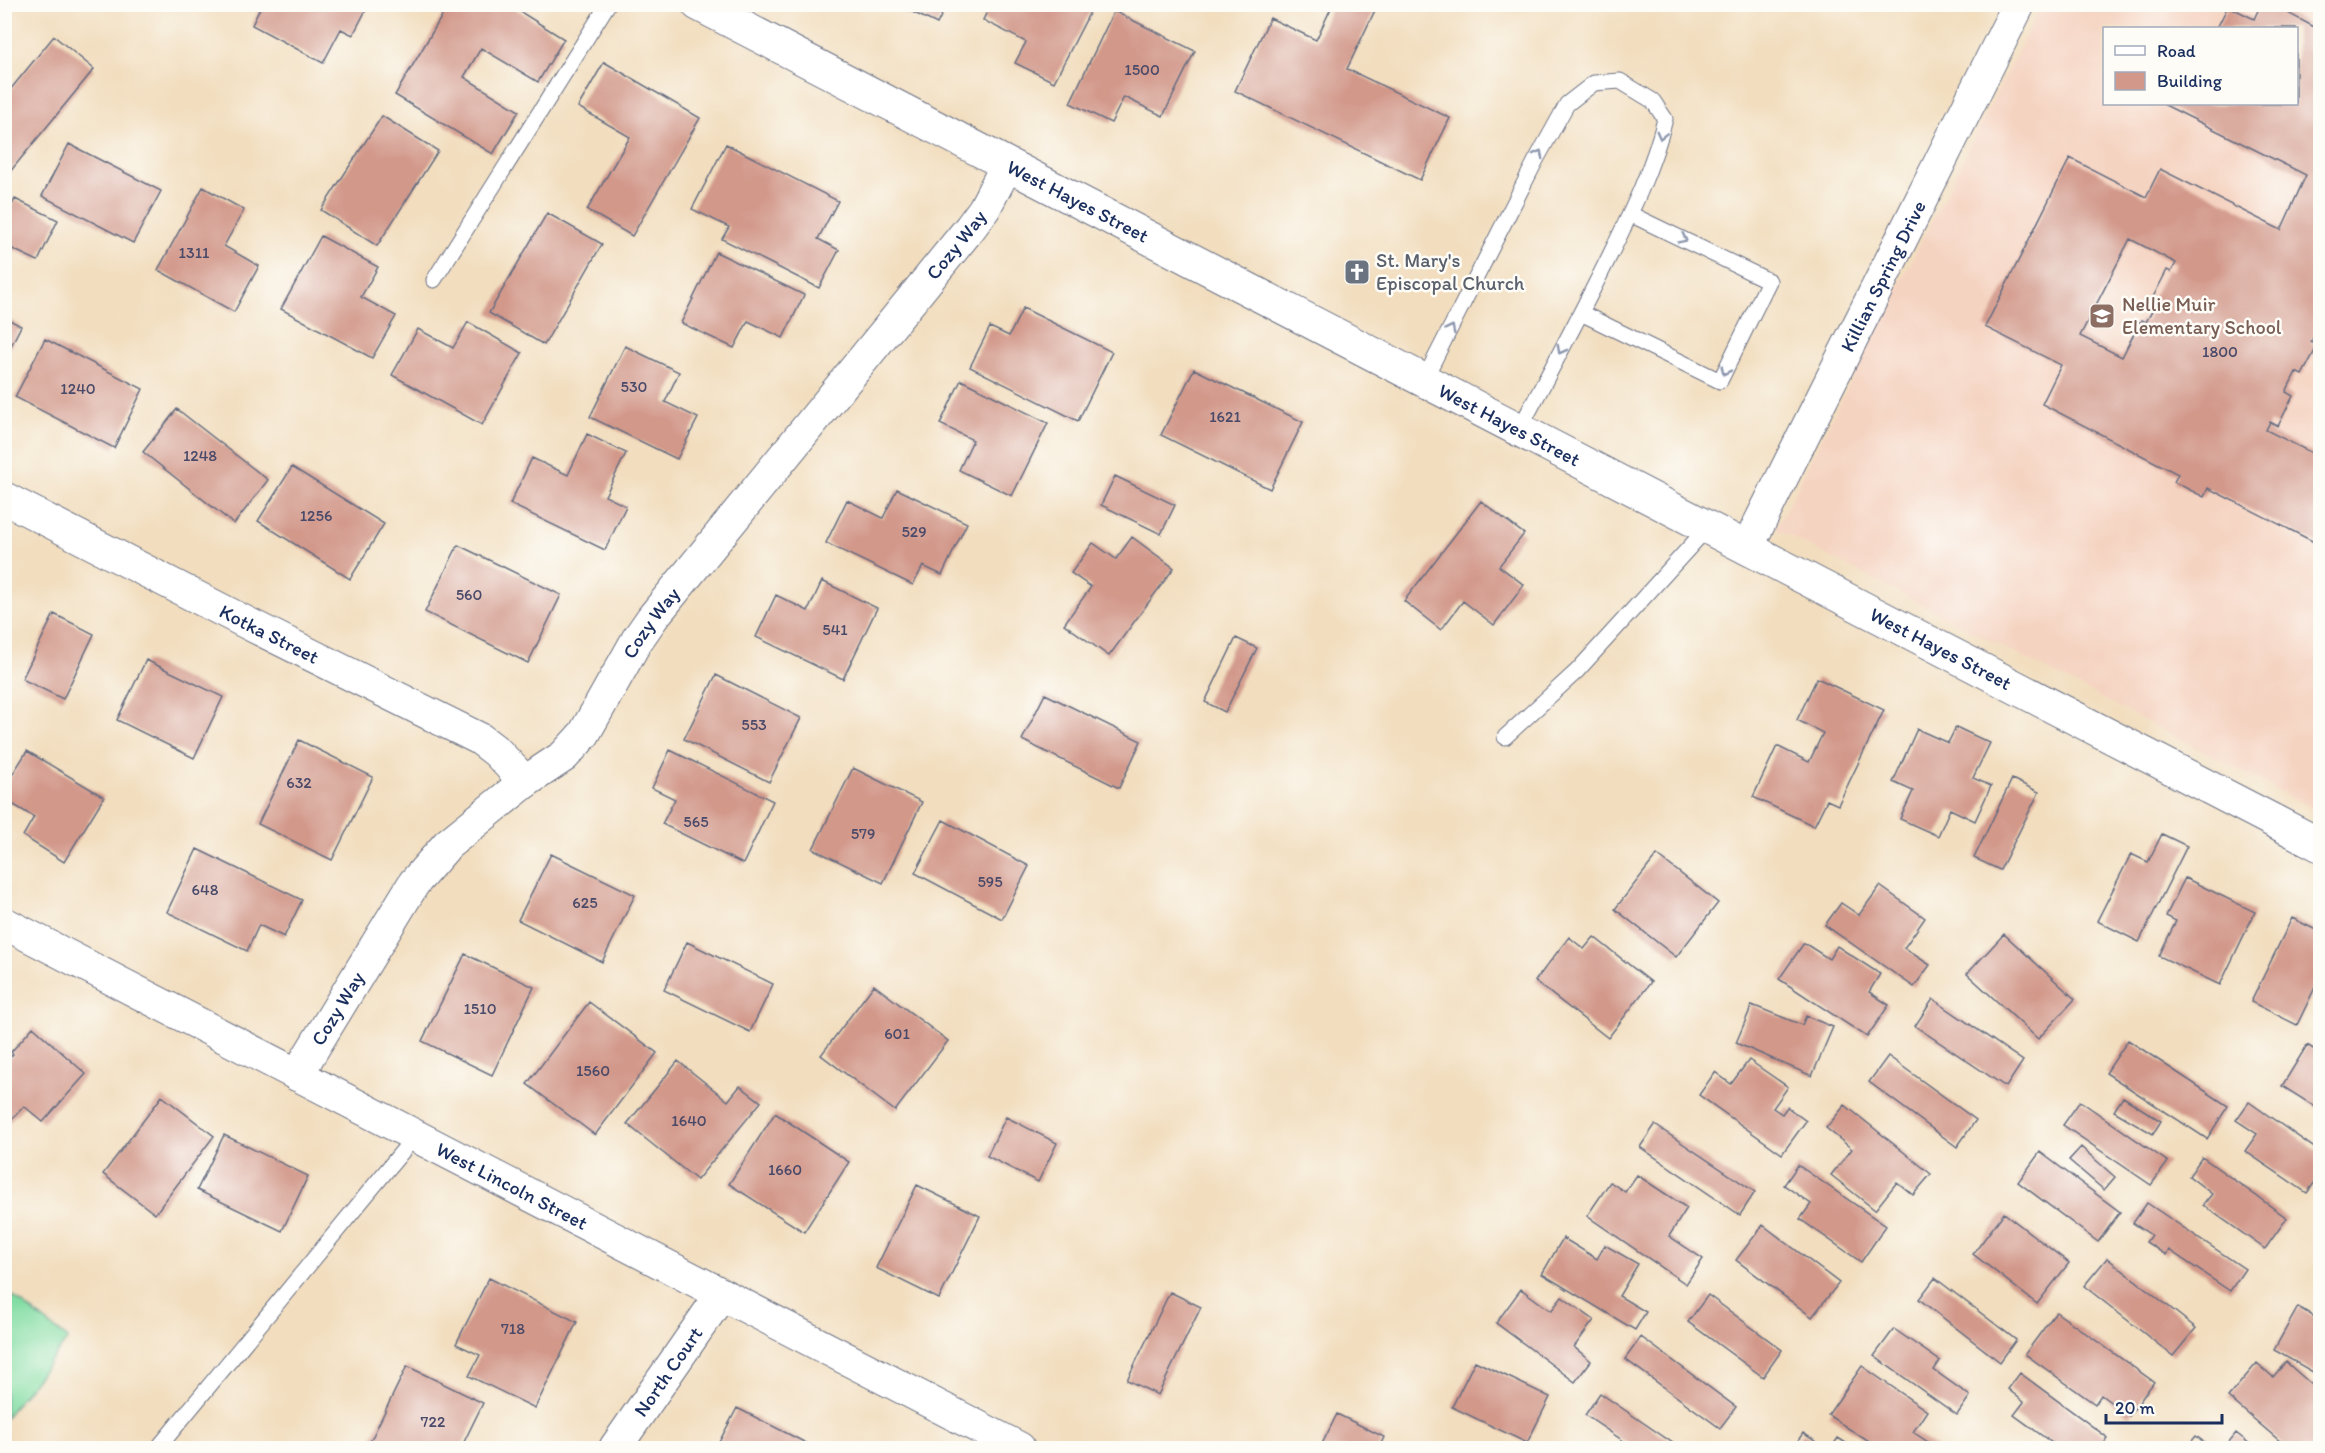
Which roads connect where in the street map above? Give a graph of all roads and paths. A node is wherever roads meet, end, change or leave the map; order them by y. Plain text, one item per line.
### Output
1 (608, 4) edge
2 (698, 4) edge
3 (2019, 4) edge
4 (1007, 165) junction
5 (1630, 214) junction
6 (434, 280) dead end
7 (1581, 313) junction
8 (1424, 380) junction
9 (1519, 430) junction
10 (4, 498) edge
11 (1708, 527) junction
12 (1747, 548) junction
13 (1505, 737) dead end
14 (525, 782) junction
15 (2320, 845) edge
16 (4, 923) edge
17 (297, 1075) junction
18 (415, 1136) junction
19 (721, 1295) junction
20 (158, 1449) edge
21 (615, 1449) edge
22 (1019, 1449) edge

1 - 6 lane
2 - 4 street, West Hayes Street
3 - 12 street, Killian Spring Drive
4 - 8 street, West Hayes Street
4 - 14 street, Cozy Way
5 - 7 lane
5 -> 7 lane
8 -> 5 lane
7 -> 9 lane
8 - 9 street, West Hayes Street
9 - 11 street, West Hayes Street
10 - 14 street, Kotka Street
11 - 12 street, West Hayes Street
11 - 13 lane
12 - 15 street, West Hayes Street
14 - 17 street, Cozy Way
16 - 17 street, West Lincoln Street
17 - 18 street, West Lincoln Street
18 - 19 street, West Lincoln Street
18 - 20 lane
19 - 21 street, North Court
19 - 22 street, West Lincoln Street

